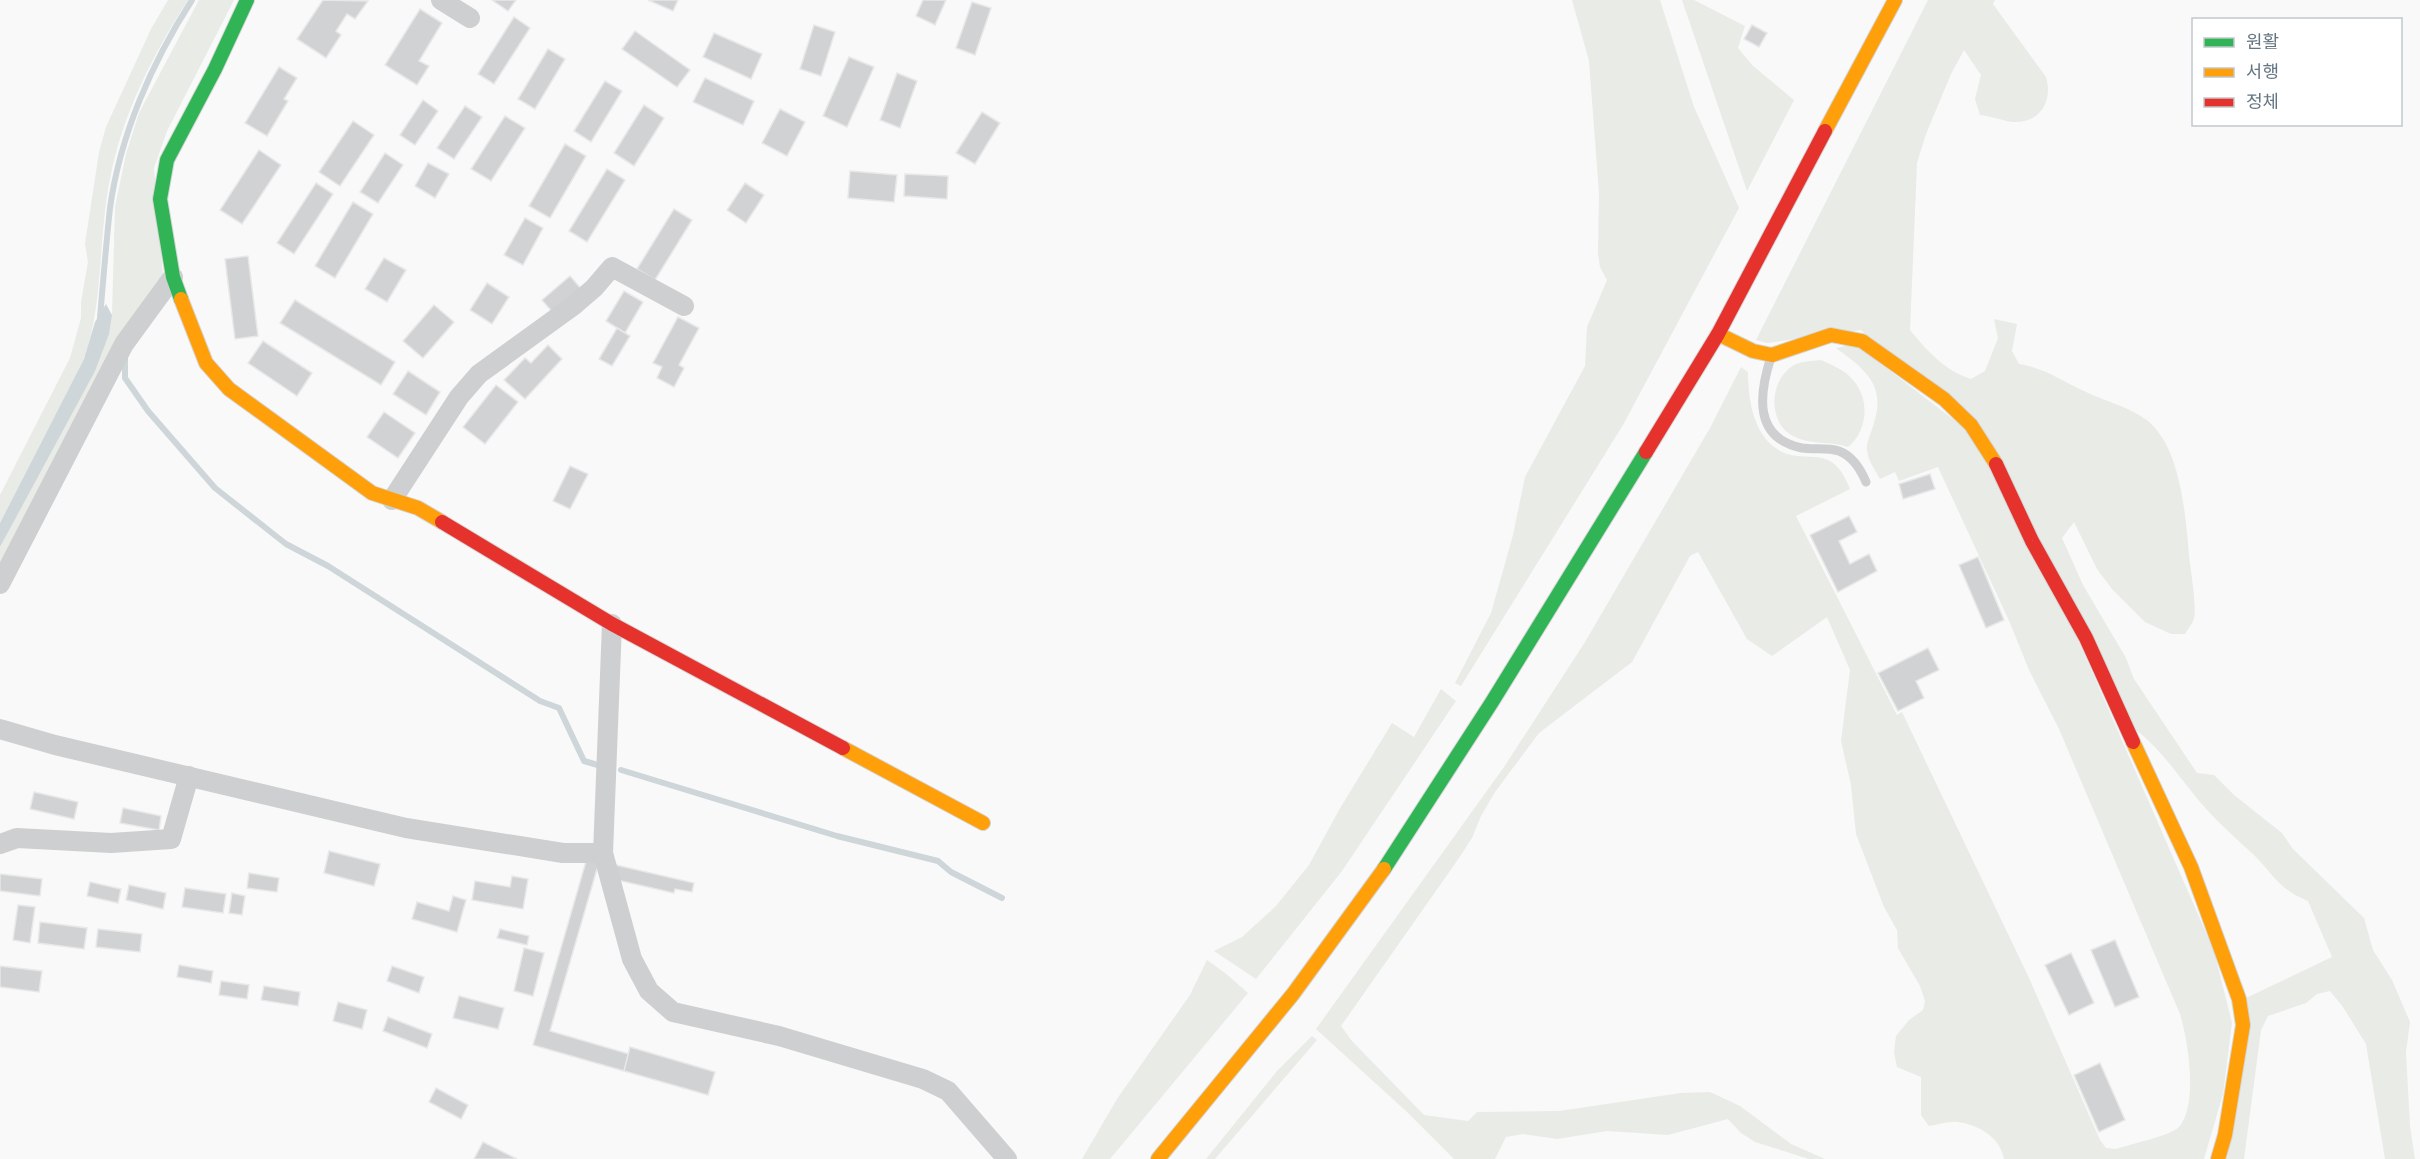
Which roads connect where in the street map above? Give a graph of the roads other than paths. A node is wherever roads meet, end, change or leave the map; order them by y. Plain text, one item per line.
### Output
1 (247, 0) edge
2 (441, 0) edge
3 (1895, 0) edge
4 (470, 18) dead end
5 (173, 277) junction
6 (684, 306) dead end
7 (1718, 334) junction
8 (1772, 355) junction
9 (1866, 482) dead end
10 (392, 500) junction
11 (0, 584) edge
12 (612, 624) junction
13 (0, 729) edge
14 (189, 776) junction
15 (983, 823) dead end
16 (0, 844) edge
17 (603, 853) junction
18 (1007, 1159) edge
19 (1158, 1159) edge
20 (2218, 1159) edge

1 - 5 main road
2 - 4 street
3 - 7 main road
5 - 10 main road
5 - 11 street
6 - 10 street
7 - 8 main road
7 - 19 main road
8 - 9 lane
8 - 20 main road
10 - 12 main road
12 - 15 main road
12 - 17 street
13 - 14 street
14 - 16 street
14 - 17 street
17 - 18 street

